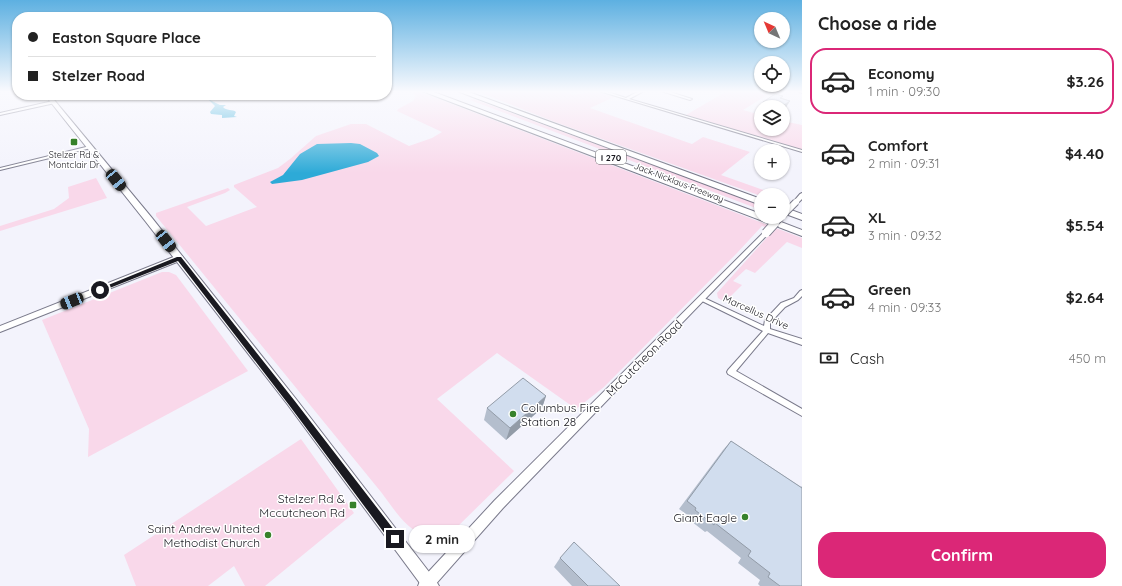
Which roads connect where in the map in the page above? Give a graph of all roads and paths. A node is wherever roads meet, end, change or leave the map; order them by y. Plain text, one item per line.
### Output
1 (66, 118) edge
2 (498, 118) edge
3 (511, 118) edge
4 (537, 118) edge
5 (691, 118) edge
6 (90, 147) junction
7 (802, 151) edge
8 (0, 170) edge
9 (802, 196) edge
10 (754, 199) edge
11 (790, 208) edge
12 (754, 211) edge
13 (790, 213) edge
14 (802, 217) edge
15 (774, 224) edge
16 (789, 224) edge
17 (802, 229) edge
18 (802, 233) edge
19 (179, 258) junction
20 (802, 292) edge
21 (702, 298) junction
22 (0, 329) edge
23 (767, 330) junction
24 (802, 342) edge
25 (802, 413) edge
26 (428, 585) edge

1 - 6 main road
2 - 18 highway
3 - 12 highway, Jack Nicklaus Freeway / I 270
4 - 10 highway, Jack Nicklaus Freeway / I 270
5 - 7 street
6 - 8 street
6 - 19 main road
9 - 11 main road, McCutcheon Road, bridge
13 - 14 highway
15 - 21 main road, McCutcheon Road, bridge
16 - 17 highway
19 - 22 main road
19 - 26 main road
20 - 23 street
21 - 23 street, Marcellus Drive
21 - 26 main road, McCutcheon Road
23 - 24 street, Marcellus Drive
23 - 25 street

